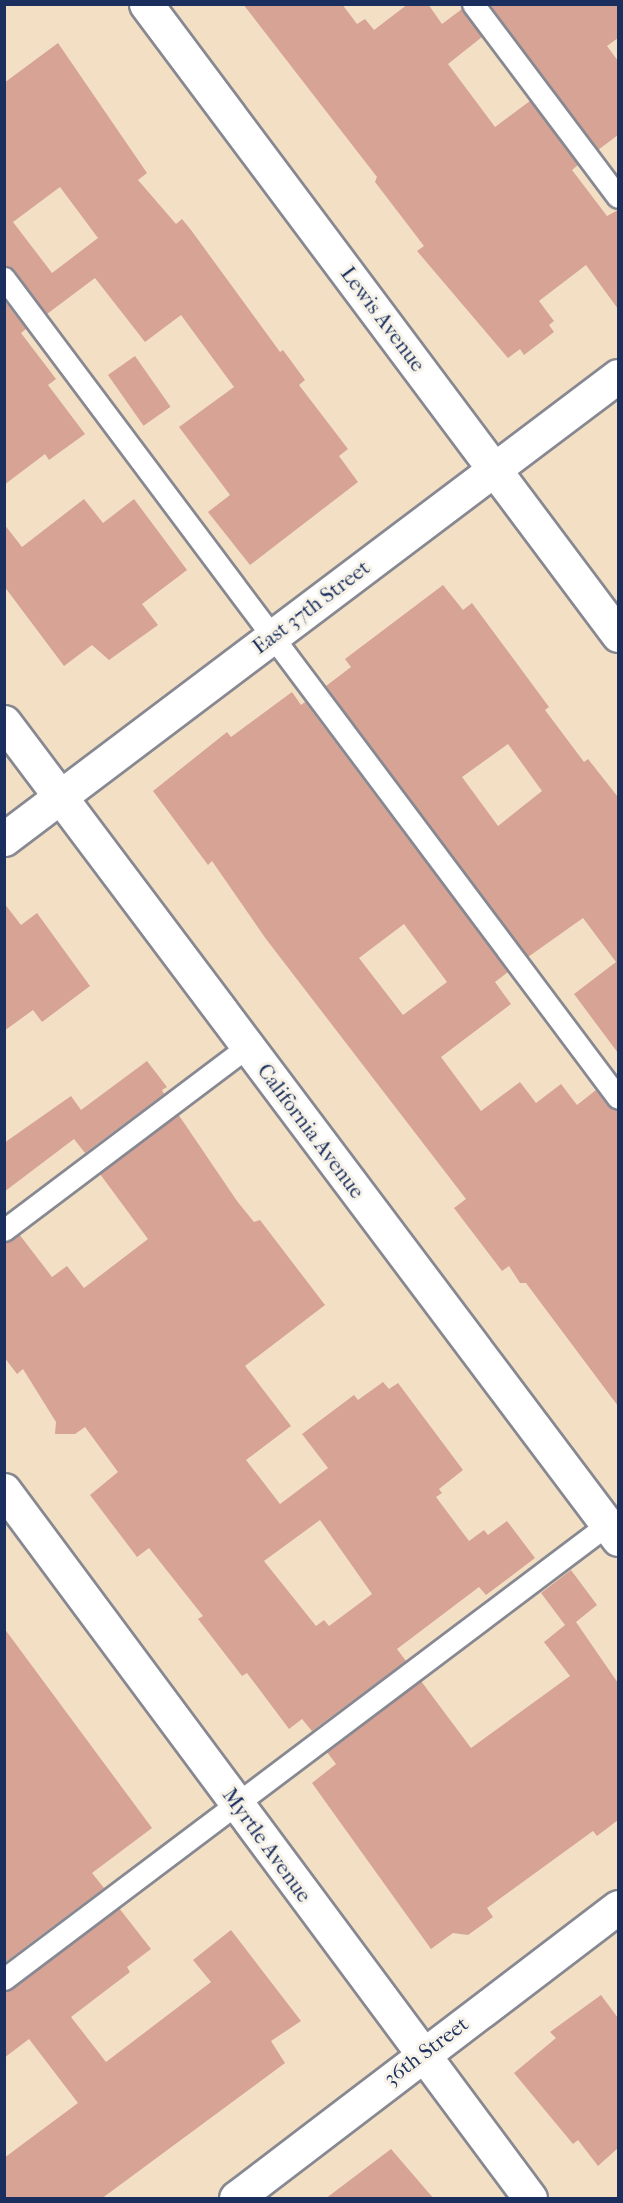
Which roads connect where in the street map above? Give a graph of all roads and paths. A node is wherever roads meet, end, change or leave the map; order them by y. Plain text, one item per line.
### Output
1 (146, 4) edge
2 (473, 4) edge
3 (618, 197) edge
4 (4, 278) edge
5 (618, 376) edge
6 (495, 468) junction
7 (618, 635) edge
8 (274, 636) junction
9 (4, 722) edge
10 (60, 797) junction
11 (4, 839) edge
12 (248, 1047) junction
13 (618, 1098) edge
14 (4, 1230) edge
15 (4, 1491) edge
16 (613, 1532) edge
17 (236, 1802) junction
18 (615, 1916) edge
19 (4, 1979) edge
20 (421, 2055) junction
21 (236, 2199) edge
22 (530, 2199) edge

1 - 6 street, Lewis Avenue
2 - 3 lane
4 - 8 lane
5 - 6 street, East 37th Street
6 - 7 street, Lewis Avenue
6 - 8 street, East 37th Street
8 - 10 street, East 37th Street
8 - 13 lane
9 - 10 street, California Avenue
10 - 11 street, East 37th Street
10 - 12 street, California Avenue
12 - 14 lane
12 - 16 street, California Avenue
15 - 17 street, Myrtle Avenue
16 - 17 lane
17 - 19 lane
17 - 20 street, Myrtle Avenue
18 - 20 street, 36th Street
20 - 21 street, 36th Street
20 - 22 street, Myrtle Avenue

